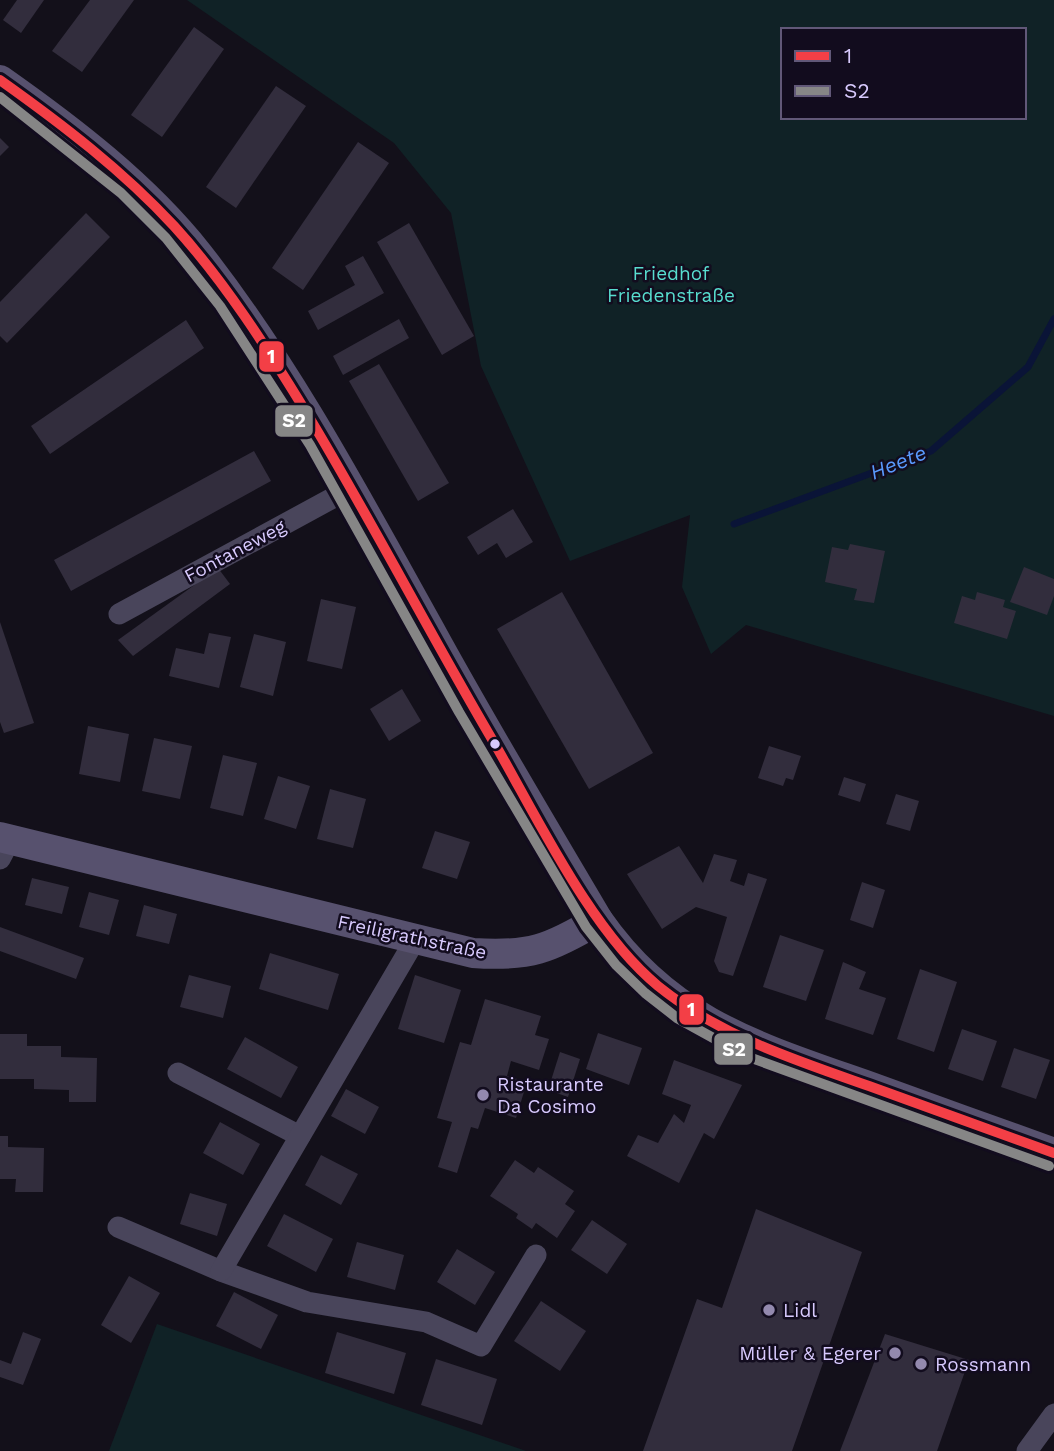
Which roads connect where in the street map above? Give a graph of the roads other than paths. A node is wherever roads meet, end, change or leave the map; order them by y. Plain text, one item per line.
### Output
1 (0, 80) edge
2 (351, 488) junction
3 (119, 614) dead end
4 (3, 846) edge
5 (598, 920) junction
6 (415, 940) junction
7 (178, 1073) dead end
8 (300, 1136) junction
9 (1054, 1153) edge
10 (118, 1227) dead end
11 (536, 1255) dead end
12 (221, 1271) junction
13 (1054, 1414) edge
14 (1027, 1451) edge

1 - 2 main road
2 - 3 street, Fontaneweg
2 - 5 main road
4 - 6 main road, Freiligrathstraße
5 - 6 main road, Freiligrathstraße
5 - 9 main road
6 - 8 street
7 - 8 street
8 - 12 street
10 - 12 street
11 - 12 street
13 - 14 street

